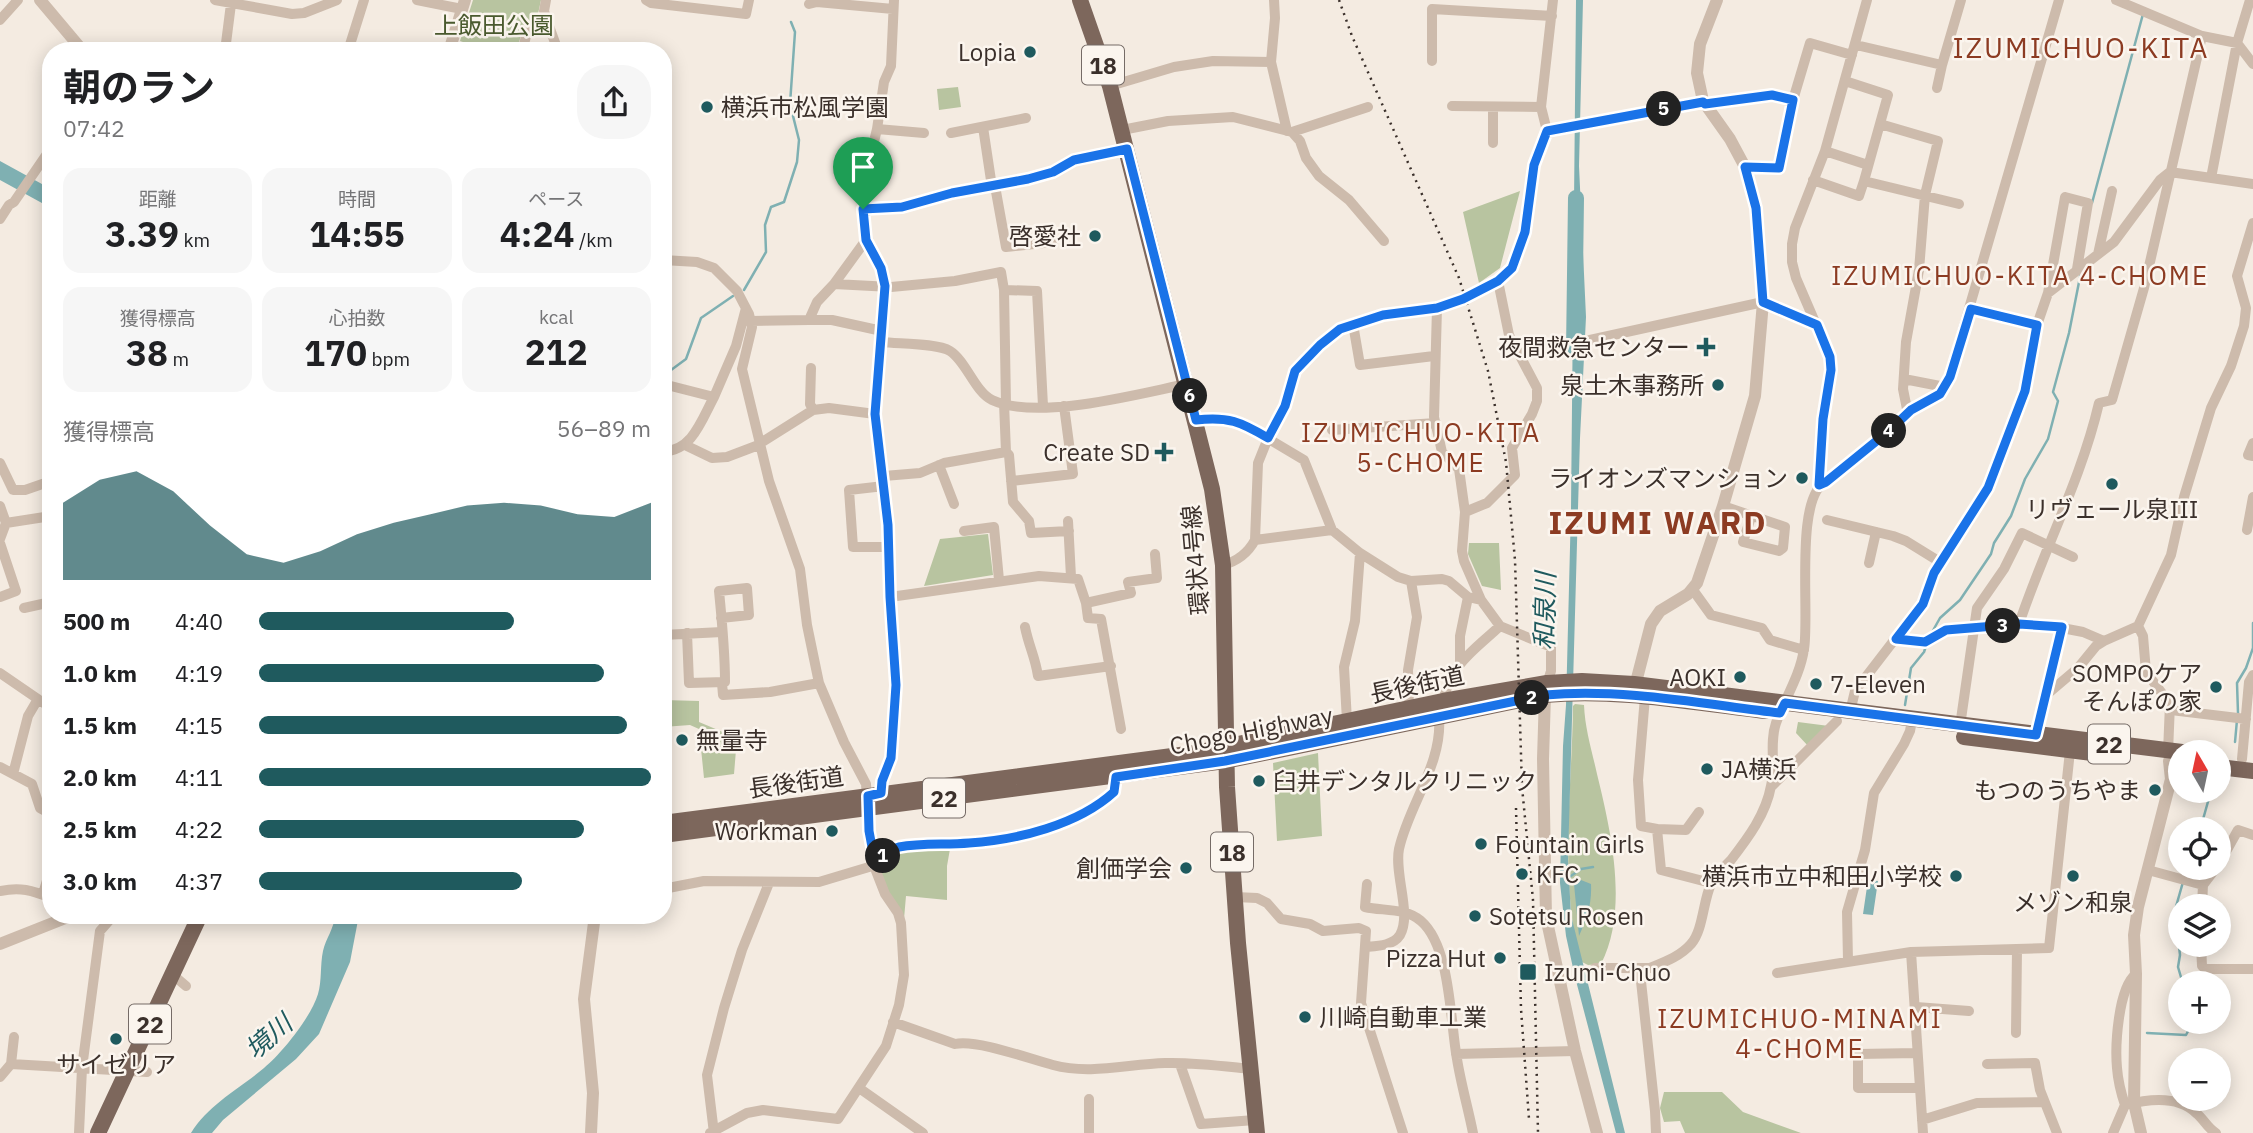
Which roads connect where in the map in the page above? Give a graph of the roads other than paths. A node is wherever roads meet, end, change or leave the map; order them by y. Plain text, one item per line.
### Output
1 (18, 0) edge
2 (40, 0) edge
3 (215, 0) edge
4 (337, 0) edge
5 (364, 0) edge
6 (417, 0) edge
7 (546, 0) edge
8 (646, 0) edge
9 (750, 0) edge
10 (1080, 0) edge
11 (1274, 0) edge
12 (1553, 0) edge
13 (1717, 0) edge
14 (1867, 0) edge
15 (1961, 0) edge
16 (2059, 0) edge
17 (2116, 0) edge
18 (2250, 0) edge
19 (842, 2) edge
20 (231, 4) junction
21 (685, 4) edge
22 (810, 4) dead end
23 (894, 4) edge
24 (464, 5) edge
25 (1552, 16) junction
26 (0, 20) edge
27 (549, 26) junction
28 (2202, 36) junction
29 (75, 42) edge
30 (226, 42) edge
31 (351, 42) edge
32 (452, 42) edge
33 (524, 42) edge
34 (555, 42) edge
35 (2237, 43) junction
36 (1854, 50) junction
37 (1432, 61) dead end
38 (1270, 62) junction
39 (2253, 64) edge
40 (1942, 65) junction
41 (1845, 81) junction
42 (1110, 86) junction
43 (1937, 88) dead end
44 (1793, 100) junction
45 (1704, 103) junction
46 (1452, 106) dead end
47 (1368, 107) dead end
48 (1493, 107) junction
49 (1541, 107) junction
50 (1026, 118) dead end
51 (1880, 124) junction
52 (983, 127) junction
53 (877, 129) junction
54 (1122, 130) junction
55 (1289, 131) junction
56 (1547, 131) junction
57 (924, 133) dead end
58 (951, 133) dead end
59 (1493, 144) dead end
60 (1127, 149) junction
61 (1825, 151) junction
62 (42, 161) edge
63 (1868, 165) junction
64 (1745, 167) junction
65 (2170, 172) junction
66 (2211, 178) junction
67 (1813, 180) junction
68 (1864, 181) junction
69 (2253, 184) edge
70 (993, 187) junction
71 (2112, 191) dead end
72 (1925, 195) junction
73 (1959, 204) dead end
74 (863, 209) junction
75 (0, 219) edge
76 (2253, 223) edge
77 (866, 240) junction
78 (1053, 242) dead end
79 (1384, 242) dead end
80 (2098, 254) junction
81 (672, 260) edge
82 (2082, 266) junction
83 (1498, 281) junction
84 (834, 284) junction
85 (885, 286) junction
86 (1004, 290) junction
87 (2048, 293) junction
88 (1763, 302) junction
89 (747, 308) junction
90 (1437, 308) junction
91 (1971, 309) junction
92 (808, 320) junction
93 (751, 321) junction
94 (1353, 324) junction
95 (1817, 325) junction
96 (2037, 325) junction
97 (882, 331) junction
98 (1590, 340) dead end
99 (882, 342) junction
100 (1434, 356) junction
101 (811, 368) dead end
102 (1904, 379) junction
103 (1187, 384) junction
104 (1945, 387) junction
105 (672, 388) edge
106 (714, 397) junction
107 (1005, 404) junction
108 (1043, 406) junction
109 (1065, 407) junction
110 (813, 410) junction
111 (875, 414) junction
112 (1908, 414) junction
113 (1196, 420) junction
114 (1436, 423) junction
115 (1332, 430) dead end
116 (1268, 438) junction
117 (760, 443) junction
118 (2253, 443) edge
119 (685, 445) junction
120 (672, 450) edge
121 (1006, 452) junction
122 (2253, 456) edge
123 (0, 463) edge
124 (939, 465) junction
125 (884, 481) junction
126 (1012, 481) junction
127 (42, 484) edge
128 (1819, 485) junction
129 (2253, 497) edge
130 (954, 504) dead end
131 (0, 506) edge
132 (1723, 506) junction
133 (1465, 512) junction
134 (42, 517) edge
135 (1751, 517) junction
136 (1828, 520) dead end
137 (6, 523) junction
138 (1332, 530) junction
139 (2247, 530) dead end
140 (964, 531) dead end
141 (1876, 532) junction
142 (1255, 540) junction
143 (0, 541) edge
144 (2050, 545) junction
145 (888, 547) junction
146 (1154, 554) dead end
147 (1360, 554) junction
148 (2073, 557) dead end
149 (1940, 562) junction
150 (1869, 563) dead end
151 (1223, 565) junction
152 (1071, 577) junction
153 (999, 580) junction
154 (1412, 581) junction
155 (1693, 590) junction
156 (0, 597) edge
157 (890, 597) junction
158 (1468, 597) junction
159 (1482, 600) junction
160 (1086, 603) junction
161 (42, 604) edge
162 (24, 608) dead end
163 (722, 618) dead end
164 (2019, 624) junction
165 (1500, 626) junction
166 (2138, 626) junction
167 (1025, 627) dead end
168 (2062, 627) junction
169 (1974, 629) junction
170 (722, 632) junction
171 (687, 634) junction
172 (672, 635) edge
173 (1896, 639) junction
174 (2104, 641) junction
175 (1804, 650) junction
176 (1460, 662) junction
177 (1111, 666) junction
178 (0, 673) edge
179 (2253, 675) edge
180 (722, 683) junction
181 (819, 683) junction
182 (1551, 689) junction
183 (1638, 692) junction
184 (2045, 696) junction
185 (38, 699) junction
186 (42, 702) edge
187 (1441, 708) junction
188 (1782, 708) junction
189 (1409, 709) junction
190 (2171, 710) junction
191 (1844, 717) junction
192 (2244, 719) junction
193 (1347, 721) junction
194 (1911, 725) junction
195 (1960, 726) junction
196 (1121, 729) dead end
197 (2036, 735) junction
198 (2174, 740) edge
199 (2070, 751) junction
200 (1225, 754) junction
201 (2168, 756) edge
202 (2168, 757) edge
203 (2231, 759) edge
204 (2249, 763) edge
205 (2231, 765) edge
206 (0, 767) edge
207 (13, 774) junction
208 (1116, 777) junction
209 (1772, 787) junction
210 (2168, 791) edge
211 (872, 799) junction
212 (42, 809) edge
213 (1699, 812) dead end
214 (672, 822) edge
215 (1657, 829) junction
216 (672, 833) edge
217 (2253, 835) edge
218 (2231, 843) edge
219 (875, 863) junction
220 (2148, 870) junction
221 (2207, 880) edge
222 (769, 883) junction
223 (1711, 883) junction
224 (1367, 884) dead end
225 (2203, 885) junction
226 (672, 888) edge
227 (0, 891) edge
228 (42, 894) edge
229 (2203, 894) edge
230 (1235, 897) junction
231 (1404, 912) junction
232 (48, 924) edge
233 (106, 924) edge
234 (196, 924) edge
235 (594, 924) edge
236 (0, 944) edge
237 (1365, 947) junction
238 (2017, 948) junction
239 (1911, 952) junction
240 (2202, 957) edge
241 (1848, 961) junction
242 (1595, 968) dead end
243 (1649, 968) junction
244 (2253, 969) edge
245 (1777, 973) dead end
246 (2136, 974) junction
247 (173, 975) junction
248 (186, 986) dead end
249 (1916, 1007) junction
250 (1969, 1011) dead end
251 (893, 1022) junction
252 (2016, 1033) dead end
253 (15, 1037) dead end
254 (1575, 1051) junction
255 (1917, 1053) junction
256 (1456, 1054) junction
257 (1180, 1063) junction
258 (1987, 1064) dead end
259 (11, 1065) junction
260 (82, 1068) junction
261 (1250, 1069) junction
262 (128, 1071) junction
263 (147, 1072) dead end
264 (0, 1077) edge
265 (859, 1088) junction
266 (1920, 1088) junction
267 (1089, 1098) dead end
268 (2044, 1102) junction
269 (2130, 1104) junction
270 (1922, 1119) junction
271 (1256, 1127) edge
272 (713, 1132) edge
273 (79, 1133) edge
274 (98, 1133) edge
275 (591, 1133) edge
276 (923, 1133) edge
277 (1089, 1133) edge
278 (1403, 1133) edge
279 (1473, 1133) edge
280 (1597, 1133) edge
281 (1656, 1133) edge
282 (1923, 1133) edge
283 (2057, 1133) edge
284 (2113, 1133) edge
285 (2141, 1133) edge
286 (2216, 1133) edge

1 - 26 street
2 - 29 street
3 - 20 street
4 - 20 street
5 - 31 street
6 - 24 street
7 - 27 street
8 - 21 street
9 - 21 street
10 - 42 main road, 環状4号線 / 18
11 - 38 street
12 - 25 street
13 - 45 street
14 - 36 street
15 - 40 street
16 - 91 street
17 - 28 street
18 - 35 street
19 - 22 street
19 - 23 street
20 - 30 street
23 - 53 street
24 - 32 street
25 - 37 street
25 - 49 street
27 - 33 street
27 - 34 street
28 - 35 street
28 - 65 street
35 - 39 street
35 - 66 street
36 - 40 street
36 - 41 street
36 - 44 street
38 - 42 street
38 - 55 street
40 - 43 street
41 - 51 street
41 - 61 street
42 - 54 main road, 環状4号線 / 18
44 - 45 street
44 - 64 street
45 - 56 street
45 - 64 street
46 - 48 street
47 - 55 street
48 - 49 street
48 - 59 street
49 - 56 street
50 - 52 street
51 - 63 street
51 - 72 street
52 - 58 street
52 - 70 street
53 - 57 street
53 - 74 street
54 - 55 street
54 - 60 main road, 環状4号線 / 18
55 - 79 street
56 - 83 street
60 - 70 street
60 - 103 main road, 環状4号線 / 18
61 - 63 street
61 - 67 street
62 - 75 street
63 - 68 street
64 - 88 street
65 - 66 street
65 - 80 street
65 - 144 street
66 - 69 street
67 - 68 street
67 - 95 street
68 - 72 street
70 - 74 street
70 - 78 street
71 - 80 street
72 - 73 street
72 - 102 street
74 - 77 street
76 - 166 street
77 - 84 street
77 - 85 street
80 - 82 street
81 - 89 street
82 - 87 street
82 - 87 street
83 - 90 street
83 - 133 street
84 - 85 street
84 - 92 street
85 - 86 street
85 - 97 street
86 - 107 street
86 - 108 street
87 - 96 street
88 - 95 street
88 - 98 street
88 - 132 street
89 - 93 street
89 - 106 street
90 - 94 street
90 - 100 street
91 - 96 street
91 - 104 street
92 - 93 street
92 - 97 street
93 - 117 street
94 - 100 street
94 - 116 street
95 - 128 street
96 - 149 street
97 - 99 street
99 - 107 street
99 - 111 street
100 - 114 street
101 - 110 street
102 - 104 street
102 - 112 street
103 - 109 street
103 - 113 main road, 環状4号線 / 18
104 - 112 street
105 - 106 street
106 - 119 street
107 - 108 street
107 - 121 street
108 - 109 street
109 - 126 street
110 - 111 street
110 - 117 street
111 - 125 street
112 - 128 street
113 - 116 street
113 - 151 main road, 環状4号線 / 18
114 - 115 street
114 - 133 street
116 - 138 street
116 - 142 street
117 - 119 street
117 - 181 street
118 - 122 street
119 - 120 street
121 - 124 street
121 - 126 street
123 - 127 street
124 - 125 street
124 - 130 street
125 - 145 street
125 - 145 street
126 - 152 street
128 - 175 street
129 - 139 street
131 - 137 street
132 - 135 street
132 - 155 street
133 - 159 street
134 - 137 street
135 - 135 street
136 - 141 street
137 - 143 street
138 - 142 street
138 - 147 street
140 - 153 street
141 - 149 street
141 - 150 street
142 - 151 street
143 - 156 street
144 - 148 street
144 - 164 street
144 - 169 street
145 - 157 street
146 - 160 street
147 - 154 street
147 - 193 street
149 - 173 street
151 - 200 main road, 環状4号線 / 18
152 - 153 street
152 - 160 street
153 - 157 street
154 - 158 street
154 - 189 street
155 - 175 street
155 - 183 street
157 - 211 street
158 - 159 street
158 - 176 street
159 - 165 street
160 - 177 street
161 - 162 street
163 - 170 street
164 - 168 street
164 - 169 street
165 - 176 street
165 - 182 street
166 - 174 street
166 - 190 street
167 - 177 street
168 - 174 street
168 - 184 street
169 - 173 street
169 - 195 street
170 - 171 street
170 - 180 street
171 - 172 street
171 - 180 street
173 - 191 street
174 - 184 street
175 - 188 street
176 - 187 street
177 - 196 street
178 - 185 street
179 - 192 street
180 - 181 street
181 - 211 street
182 - 183 main road, 22
182 - 187 main road, Chogo Highway / 22
182 - 254 street
183 - 188 main road, 22
183 - 215 street
184 - 197 street
185 - 186 street
185 - 207 street
187 - 189 main road, 長後街道 / 22
187 - 200 main road, Chogo Highway / 22
187 - 231 street
188 - 191 main road, 22
188 - 209 street
189 - 193 main road, 長後街道 / 22
190 - 192 street
190 - 198 street
191 - 194 main road, 22
191 - 209 street
192 - 204 street
193 - 200 main road, 長後街道 / 22
194 - 195 main road, 22
194 - 199 main road, 22
194 - 241 street
195 - 197 main road, 22
197 - 201 main road, 22
199 - 202 main road, 22
199 - 238 street
200 - 208 main road, Chogo Highway / 22
200 - 211 main road, 長後街道 / 22
200 - 230 main road, 環状4号線 / 18
203 - 204 main road
204 - 205 main road
206 - 207 street
207 - 212 street
208 - 211 main road, Chogo Highway / 22
208 - 219 street
209 - 223 street
210 - 220 street
211 - 214 main road, 長後街道 / 22
211 - 216 main road, Chogo Highway / 22
211 - 219 street
213 - 215 street
215 - 223 street
217 - 218 street
219 - 222 street
219 - 251 street
220 - 225 street
220 - 246 street
221 - 225 street
222 - 226 street
222 - 272 street
223 - 243 street
224 - 231 street
225 - 229 street
227 - 228 street
230 - 237 street
230 - 261 main road, 環状4号線 / 18
231 - 237 street
231 - 256 street
232 - 236 street
233 - 260 street
234 - 247 main road, 22
235 - 275 street
237 - 278 street
238 - 239 street
238 - 252 street
239 - 241 street
239 - 249 street
240 - 244 street
241 - 245 street
242 - 243 street
243 - 281 street
246 - 269 street
246 - 269 street
247 - 248 street
247 - 262 main road, 22
249 - 250 street
249 - 255 street
251 - 257 street
251 - 265 street
253 - 259 street
254 - 256 street
254 - 280 street
255 - 266 street
255 - 266 street
256 - 279 street
257 - 261 street
257 - 271 street
258 - 268 street
259 - 260 street
259 - 264 street
260 - 262 street
260 - 273 street
261 - 271 main road, 環状4号線 / 18
262 - 263 street
262 - 274 main road, 22
265 - 272 street
265 - 276 street
266 - 270 street
267 - 277 street
268 - 270 street
268 - 283 street
269 - 284 street
269 - 285 street
269 - 286 street
270 - 282 street

